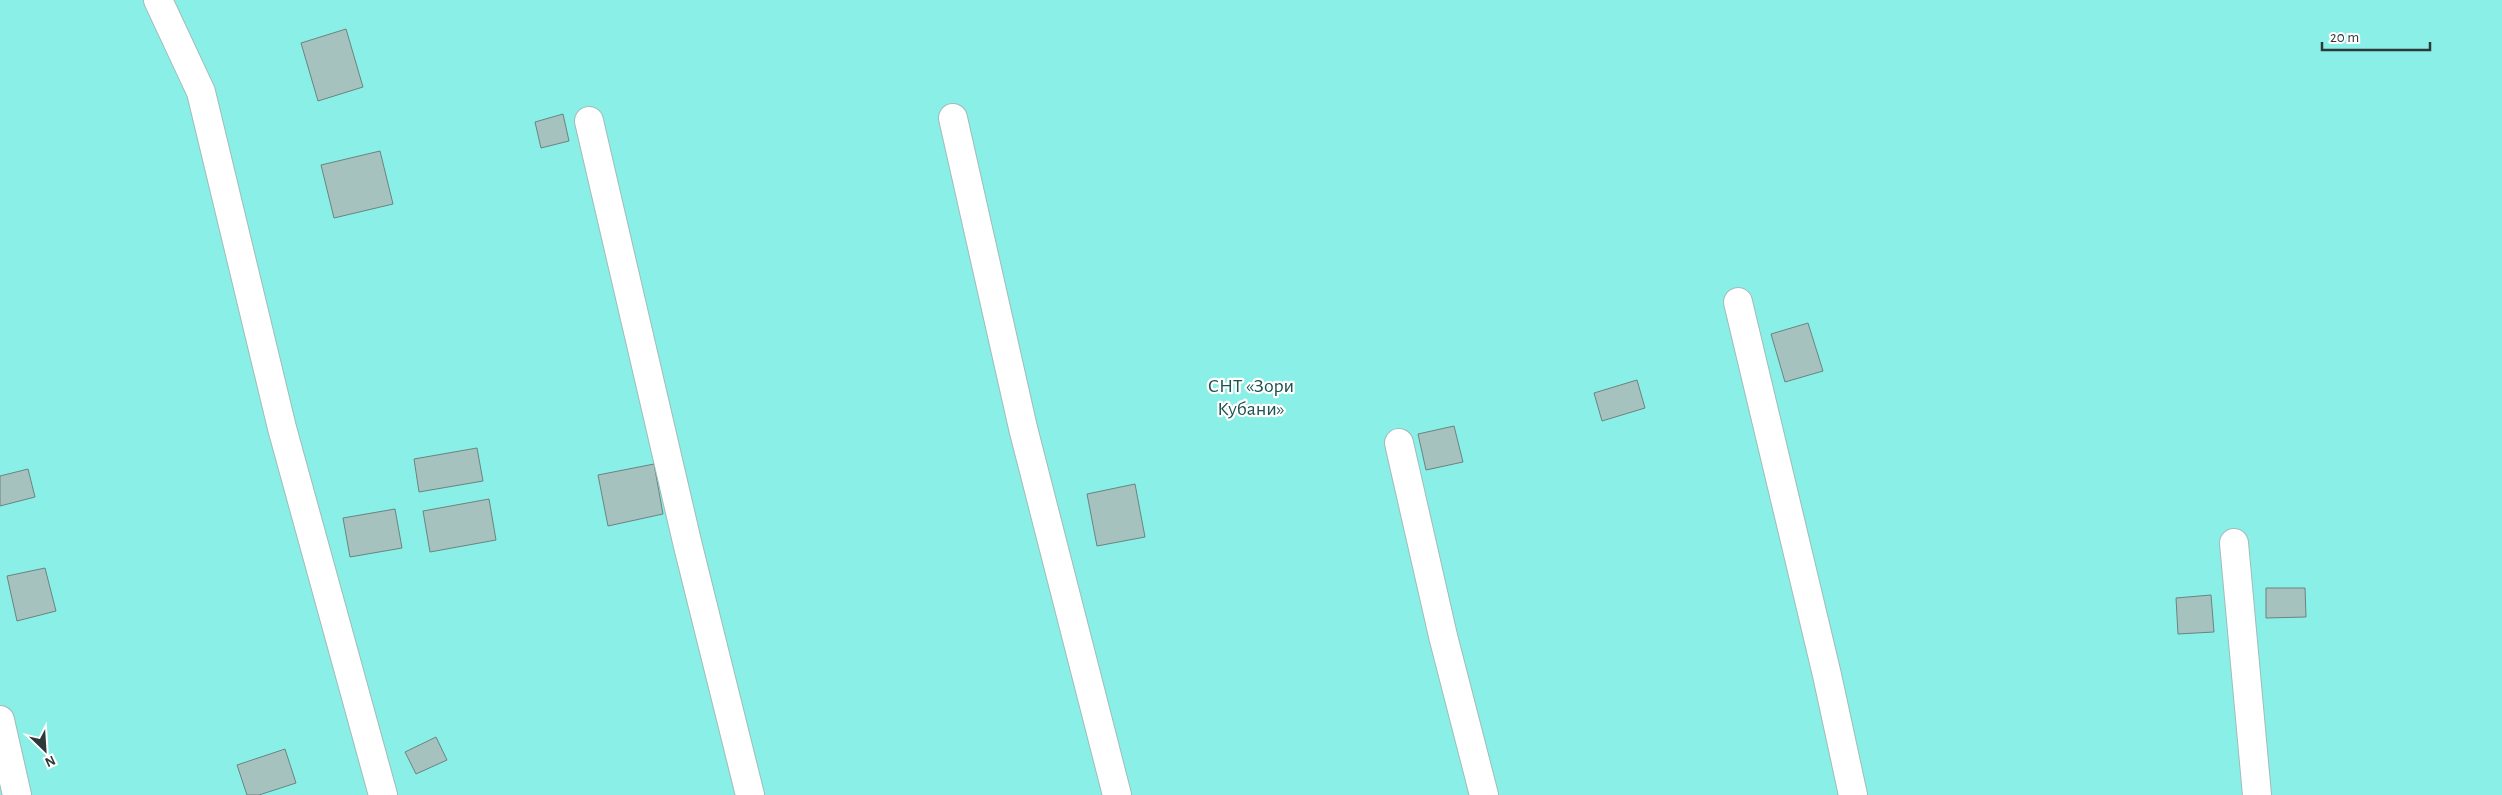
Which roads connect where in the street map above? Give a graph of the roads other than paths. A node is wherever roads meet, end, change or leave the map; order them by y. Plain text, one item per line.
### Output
1 (158, 0) edge
2 (953, 118) dead end
3 (589, 121) dead end
4 (1738, 302) dead end
5 (1399, 443) dead end
6 (2234, 544) dead end
7 (0, 720) edge
8 (17, 795) edge
9 (383, 795) edge
10 (750, 795) edge
11 (1117, 795) edge
12 (1484, 795) edge
13 (1853, 795) edge
14 (2257, 795) edge

1 - 9 lane
2 - 11 lane
3 - 10 lane
4 - 13 lane
5 - 12 lane
6 - 14 lane
7 - 8 lane

